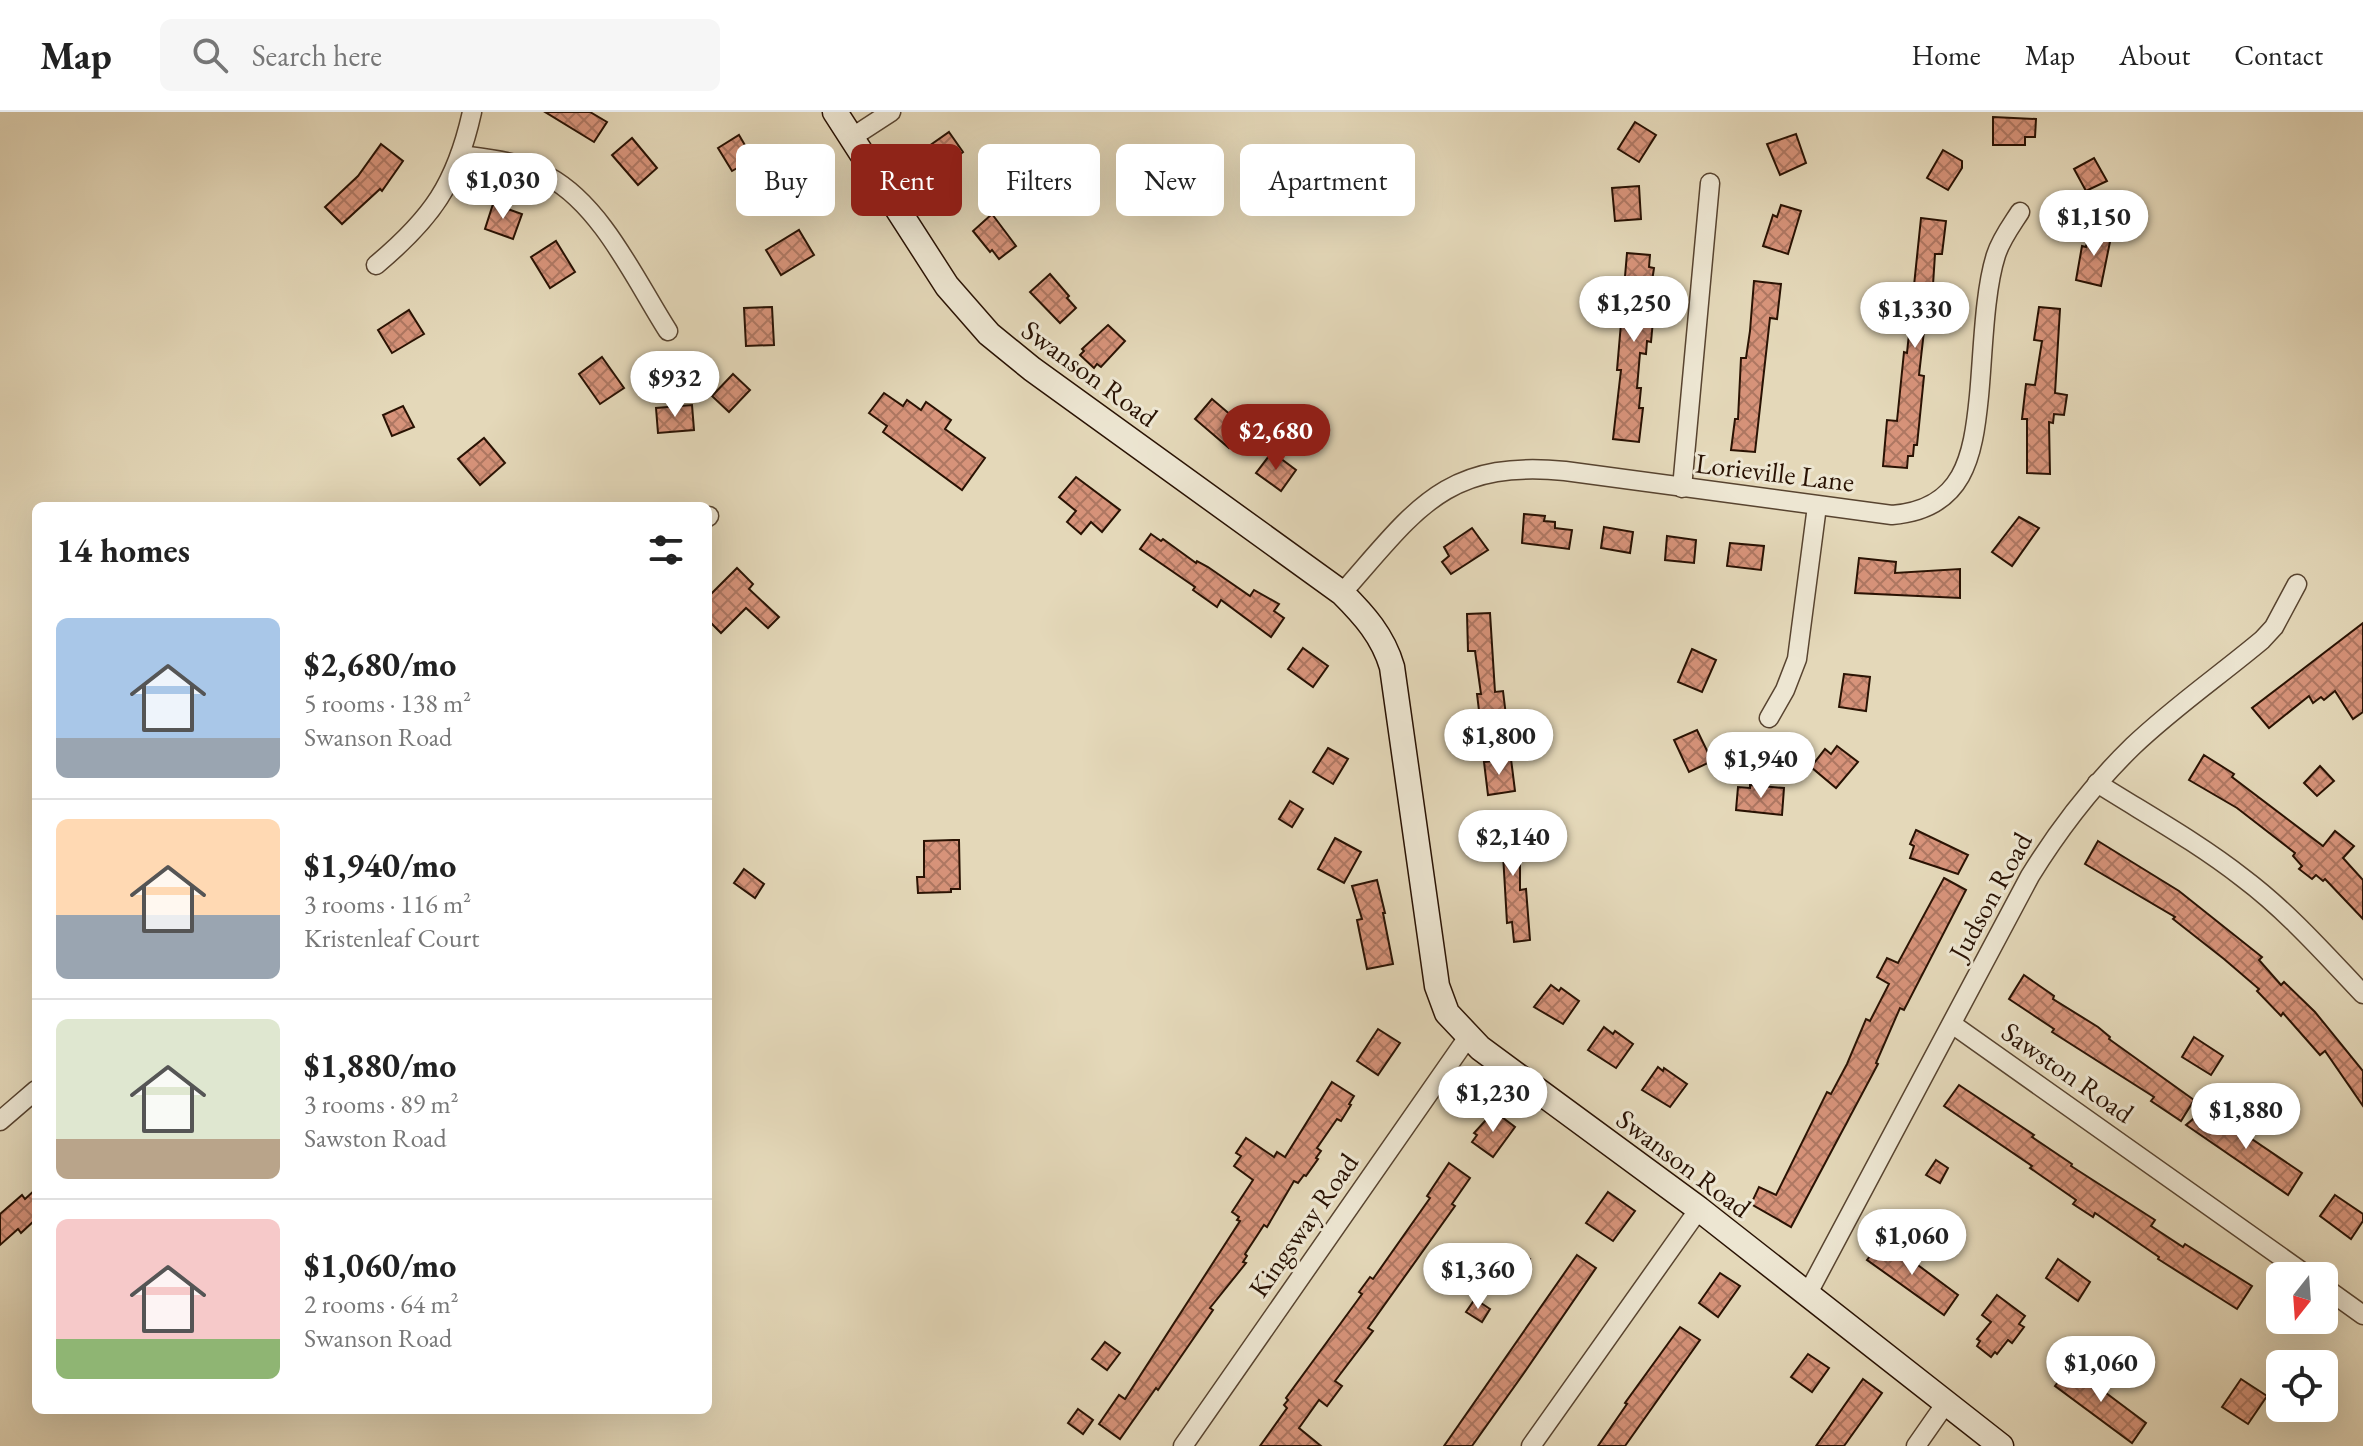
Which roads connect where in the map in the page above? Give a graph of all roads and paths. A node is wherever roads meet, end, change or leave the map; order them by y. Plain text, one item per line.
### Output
1 (472, 112) edge
2 (835, 112) edge
3 (891, 112) edge
4 (851, 138) junction
5 (460, 155) junction
6 (1710, 183) dead end
7 (2020, 212) dead end
8 (376, 265) dead end
9 (668, 331) dead end
10 (1682, 488) junction
11 (1817, 506) junction
12 (2297, 584) dead end
13 (1342, 593) junction
14 (1769, 718) dead end
15 (2097, 783) junction
16 (2362, 991) edge
17 (1952, 1024) junction
18 (1468, 1037) junction
19 (32, 1093) edge
20 (0, 1121) edge
21 (1699, 1209) junction
22 (2288, 1262) edge
23 (1807, 1295) junction
24 (2338, 1297) edge
25 (2363, 1315) edge
26 (1946, 1403) junction
27 (1183, 1446) edge
28 (1531, 1446) edge
29 (1916, 1446) edge
30 (2001, 1446) edge

1 - 5 street
2 - 4 street, Swanson Road
3 - 4 street
4 - 13 street, Swanson Road
5 - 8 street
5 - 9 street
6 - 10 street
7 - 11 street, Lorieville Lane
10 - 11 street, Lorieville Lane
10 - 13 street, Lorieville Lane
11 - 14 street
12 - 15 street, Judson Road
13 - 18 street, Swanson Road
15 - 16 street
15 - 17 street, Judson Road
17 - 22 street, Sawston Road
17 - 23 street, Judson Road
18 - 21 street, Swanson Road
18 - 27 street, Kingsway Road
19 - 20 street
21 - 23 street, Swanson Road
21 - 28 street
23 - 26 street, Swanson Road
24 - 25 street
26 - 29 street
26 - 30 street, Swanson Road

